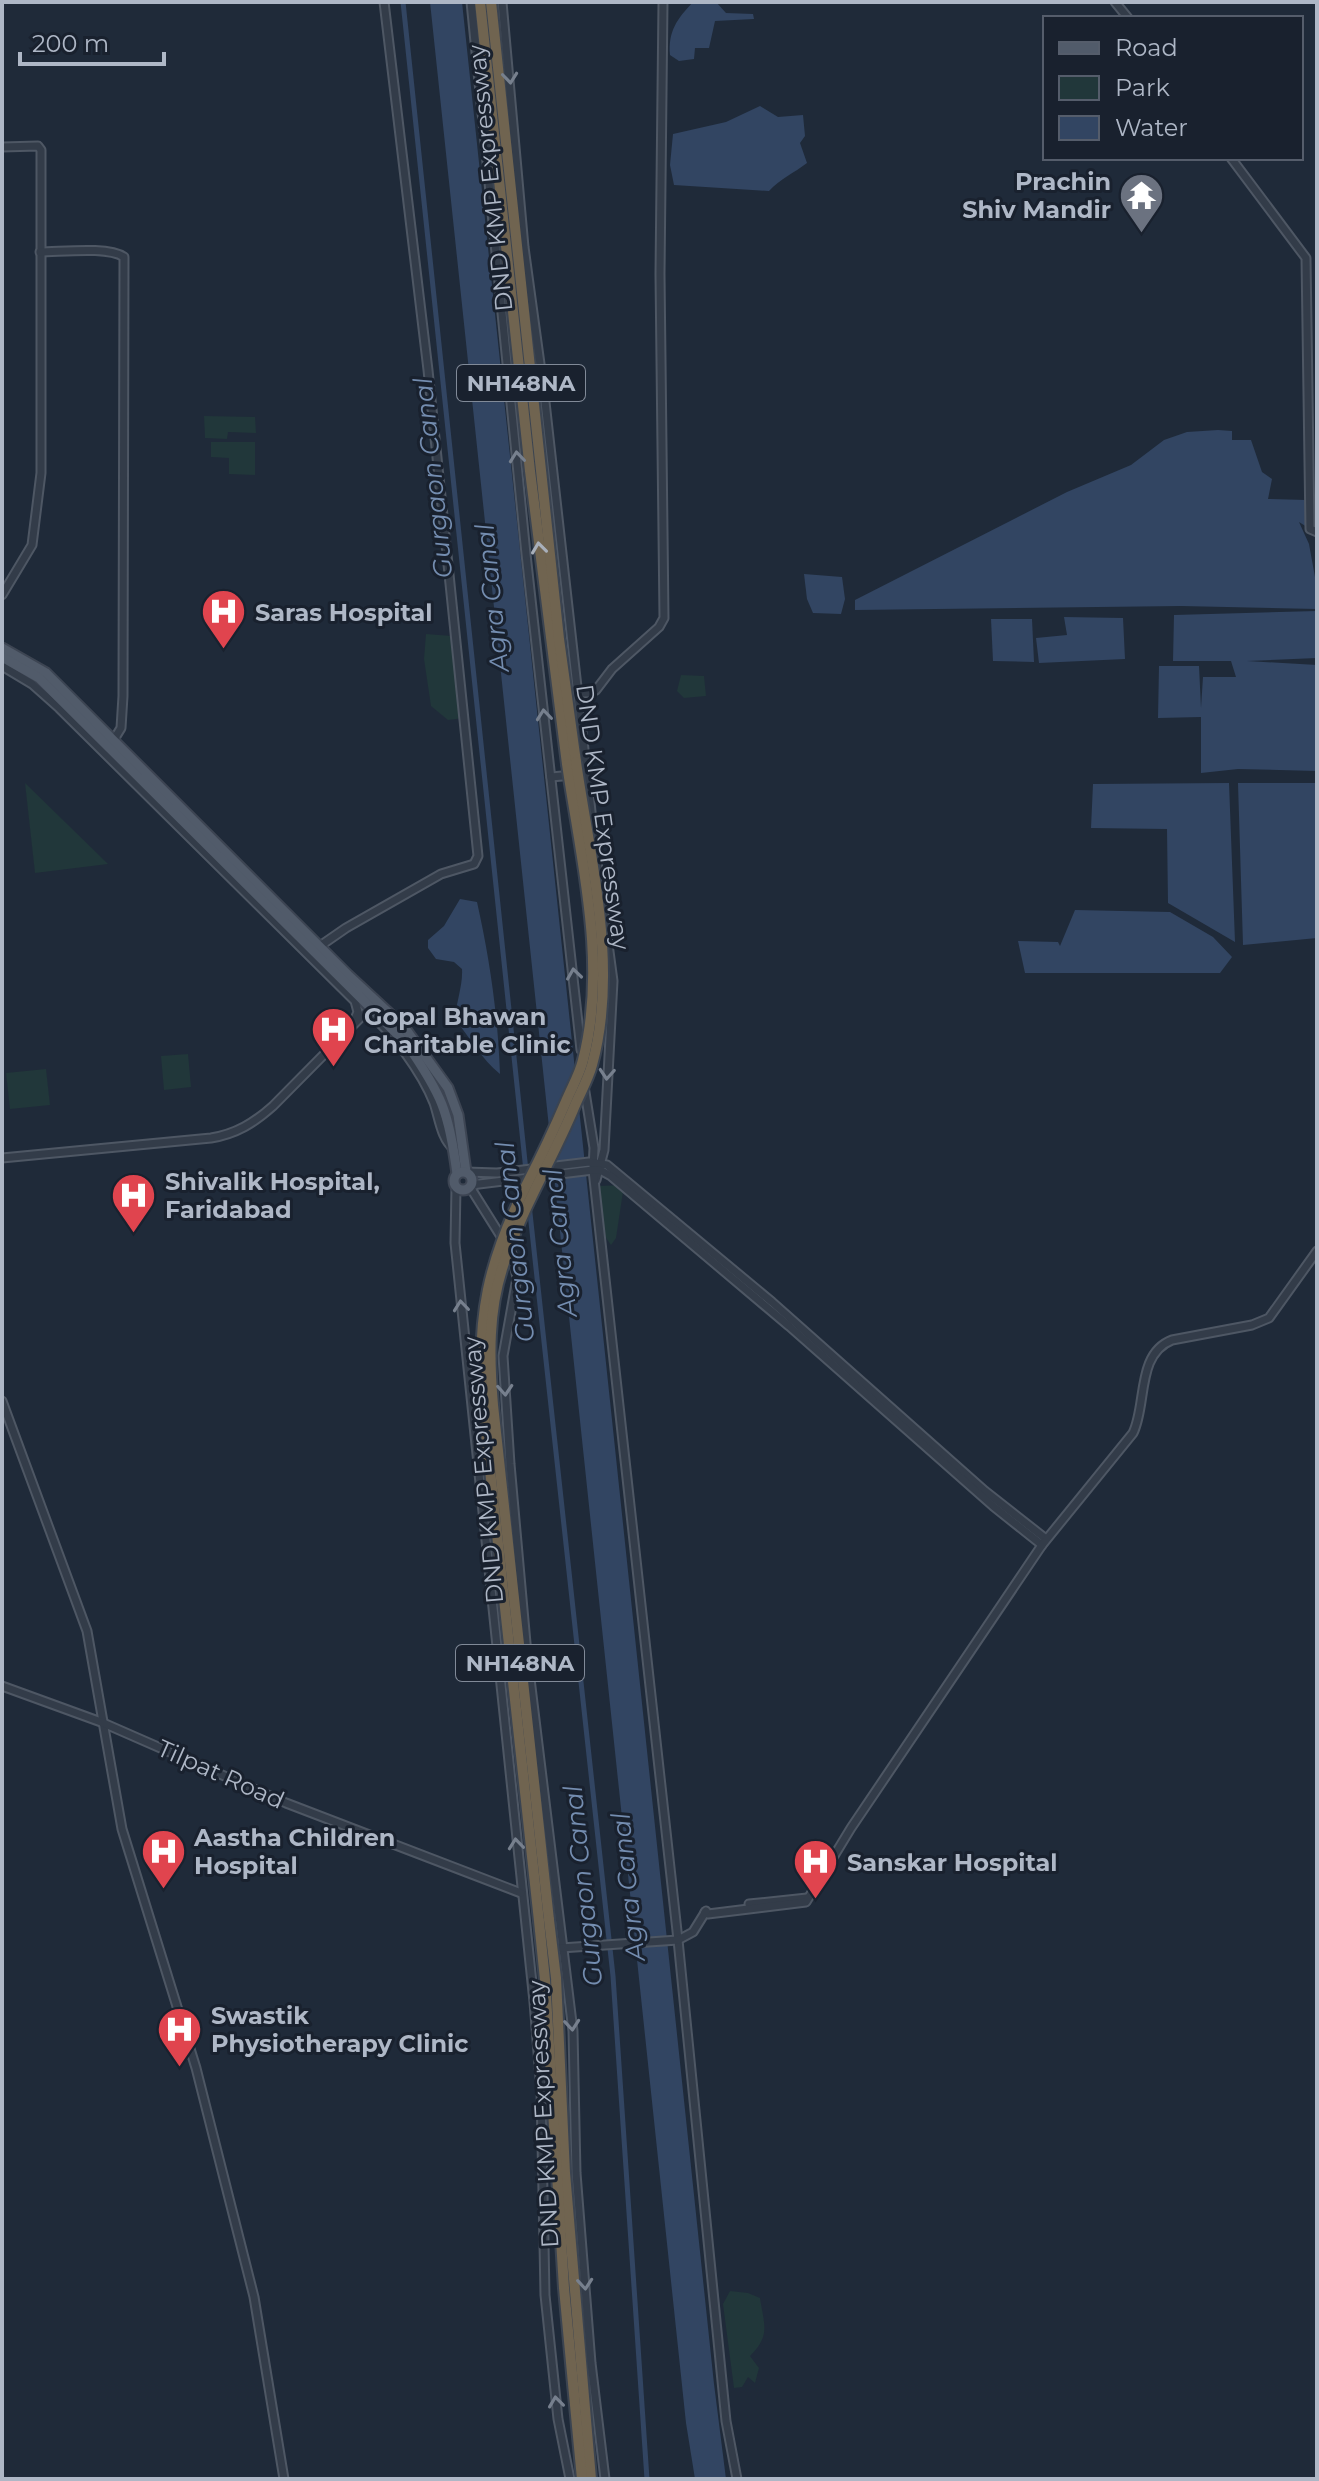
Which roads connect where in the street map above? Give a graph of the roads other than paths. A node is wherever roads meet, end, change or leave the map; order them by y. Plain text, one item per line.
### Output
1 (384, 2) edge
2 (471, 2) edge
3 (480, 2) edge
4 (491, 2) edge
5 (502, 2) edge
6 (663, 2) edge
7 (2, 147) edge
8 (1232, 160) edge
9 (492, 161) junction
10 (40, 252) junction
11 (1317, 532) edge
12 (2, 595) edge
13 (2, 648) edge
14 (2, 657) edge
15 (2, 666) edge
16 (579, 693) junction
17 (73, 718) junction
18 (113, 741) junction
19 (572, 763) junction
20 (588, 774) junction
21 (551, 777) junction
22 (320, 946) junction
23 (329, 961) junction
24 (352, 1026) junction
25 (454, 1149) junction
26 (2, 1158) edge
27 (594, 1166) junction
28 (462, 1173) junction
29 (497, 1176) junction
30 (471, 1186) junction
31 (456, 1187) junction
32 (1317, 1251) edge
33 (2, 1401) edge
34 (1044, 1542) junction
35 (2, 1686) edge
36 (101, 1722) junction
37 (116, 1728) junction
38 (104, 1739) junction
39 (521, 1893) junction
40 (674, 1940) junction
41 (563, 1947) junction
42 (527, 1949) junction
43 (551, 1979) junction
44 (284, 2479) edge
45 (570, 2479) edge
46 (582, 2479) edge
47 (591, 2479) edge
48 (605, 2479) edge
49 (737, 2479) edge

1 - 22 street
2 - 9 street
3 - 9 highway, DND KMP Expressway / NH148NA
4 - 19 highway, DND KMP Expressway / NH148NA
5 -> 16 street
6 - 16 street
7 - 10 street
8 - 11 street
19 -> 9 highway, DND KMP Expressway / NH148NA
21 -> 9 street
10 - 12 street
10 - 18 street
13 - 18 main road
14 - 17 main road
15 - 17 street
16 - 20 street
17 - 23 main road
17 - 24 street
18 - 22 main road
19 - 43 highway, DND KMP Expressway / NH148NA, bridge
20 - 21 street
20 -> 27 street
27 -> 21 street
22 - 23 main road
23 - 25 main road
23 - 28 main road
24 - 25 street
24 - 26 street
25 - 28 main road
27 - 29 street, bridge
27 - 34 street
27 - 40 street
28 - 29 street
28 - 30 main road
28 - 31 main road
29 - 30 street
30 - 31 main road
30 -> 41 street
39 -> 31 street
32 - 34 street
33 - 36 street
34 - 40 street
35 - 36 street, Tilpat Road
36 - 37 street, Tilpat Road
36 - 38 street
37 - 38 street
37 - 39 street, Tilpat Road
38 - 44 street
39 - 42 street
40 - 41 street
40 - 49 street
41 - 42 street
41 -> 48 street
45 -> 42 street
43 - 46 highway, DND KMP Expressway / NH148NA
43 - 47 highway, DND KMP Expressway / NH148NA

